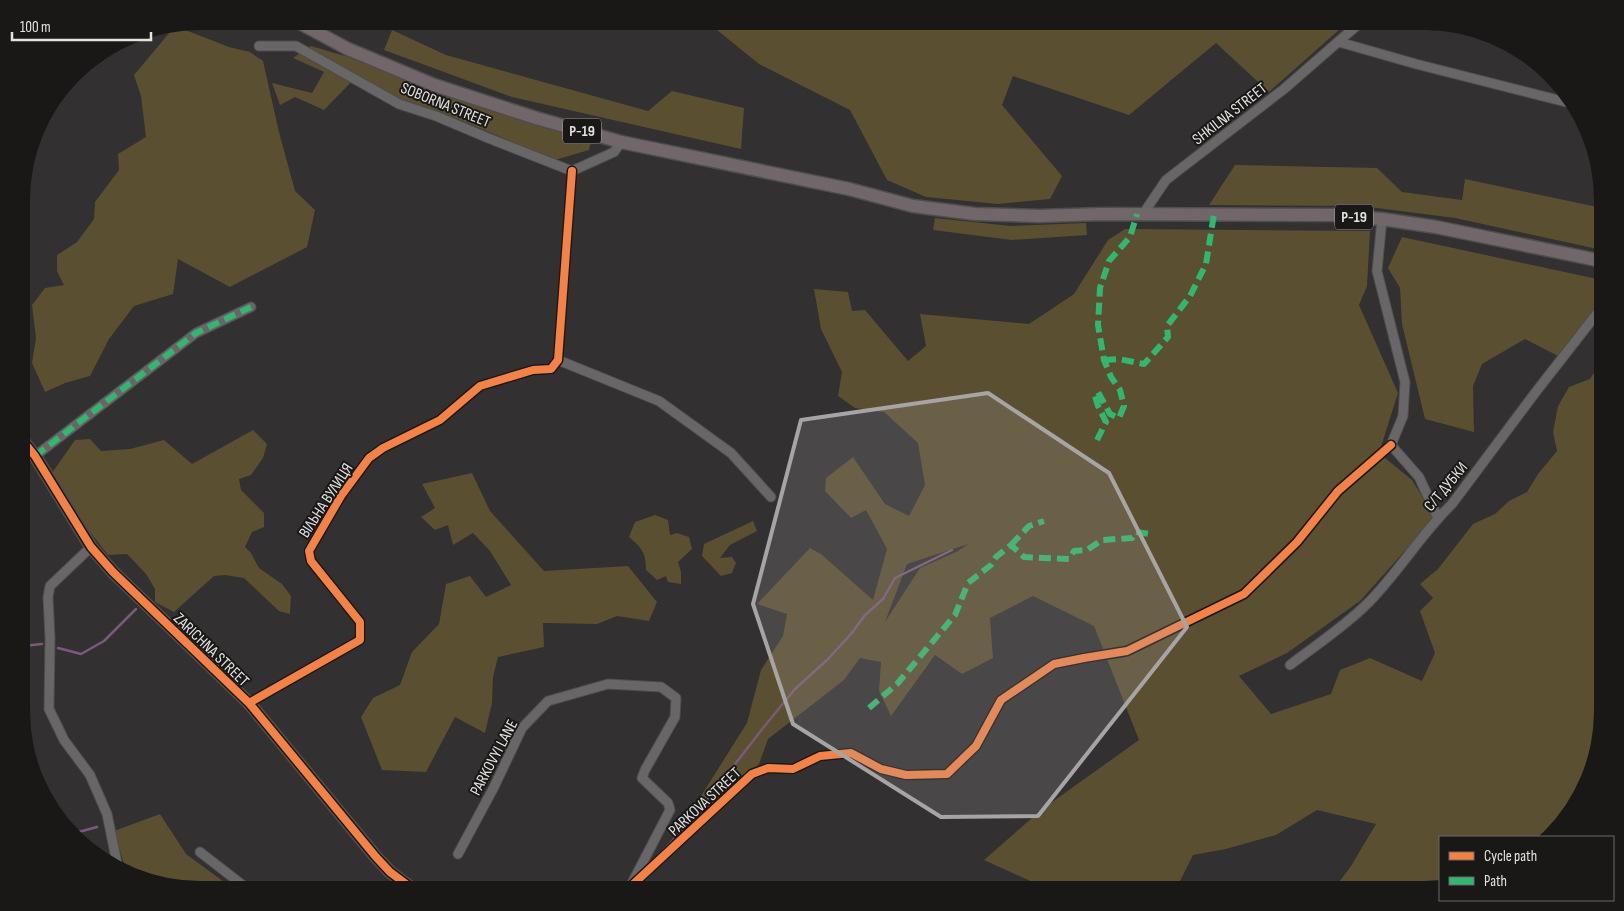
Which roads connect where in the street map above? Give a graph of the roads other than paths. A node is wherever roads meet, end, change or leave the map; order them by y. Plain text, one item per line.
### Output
1 (313, 30) edge
2 (1352, 30) edge
3 (1339, 42) junction
4 (258, 46) dead end
5 (1562, 101) edge
6 (621, 142) junction
7 (572, 171) junction
8 (1143, 214) junction
9 (1382, 219) junction
10 (1594, 259) edge
11 (251, 307) dead end
12 (1594, 317) edge
13 (558, 360) junction
14 (1391, 445) junction
15 (30, 450) edge
16 (35, 456) junction
17 (771, 497) dead end
18 (1438, 518) junction
19 (91, 547) junction
20 (1290, 665) dead end
21 (249, 703) junction
22 (200, 852) dead end
23 (458, 854) dead end
24 (116, 858) edge
25 (237, 881) edge
26 (402, 881) edge
27 (633, 881) edge
28 (638, 881) edge

1 - 6 main road, SOBORNA STREET / Р-19
2 - 3 street, SHKILNA STREET
3 - 5 street
3 - 8 street, SHKILNA STREET
4 - 7 street, SOBORNA STREET
6 - 7 street
6 - 8 main road, SOBORNA STREET / Р-19
7 - 13 street
8 - 9 main road, Р-19
9 - 10 main road, Р-19
9 - 14 street
11 - 16 street
12 - 18 street, С/Т ДУБКИ
13 - 17 street
13 - 21 street, ВІЛЬНА ВУЛИЦЯ
14 - 18 street
14 - 28 street, PARKOVA STREET
15 - 16 street, ZARICHNA STREET
16 - 19 street, ZARICHNA STREET
18 - 20 street, С/Т ДУБКИ
19 - 21 street, ZARICHNA STREET
19 - 24 street
21 - 26 street, ZARICHNA STREET
22 - 25 street
23 - 27 street, PARKOVYI LANE

